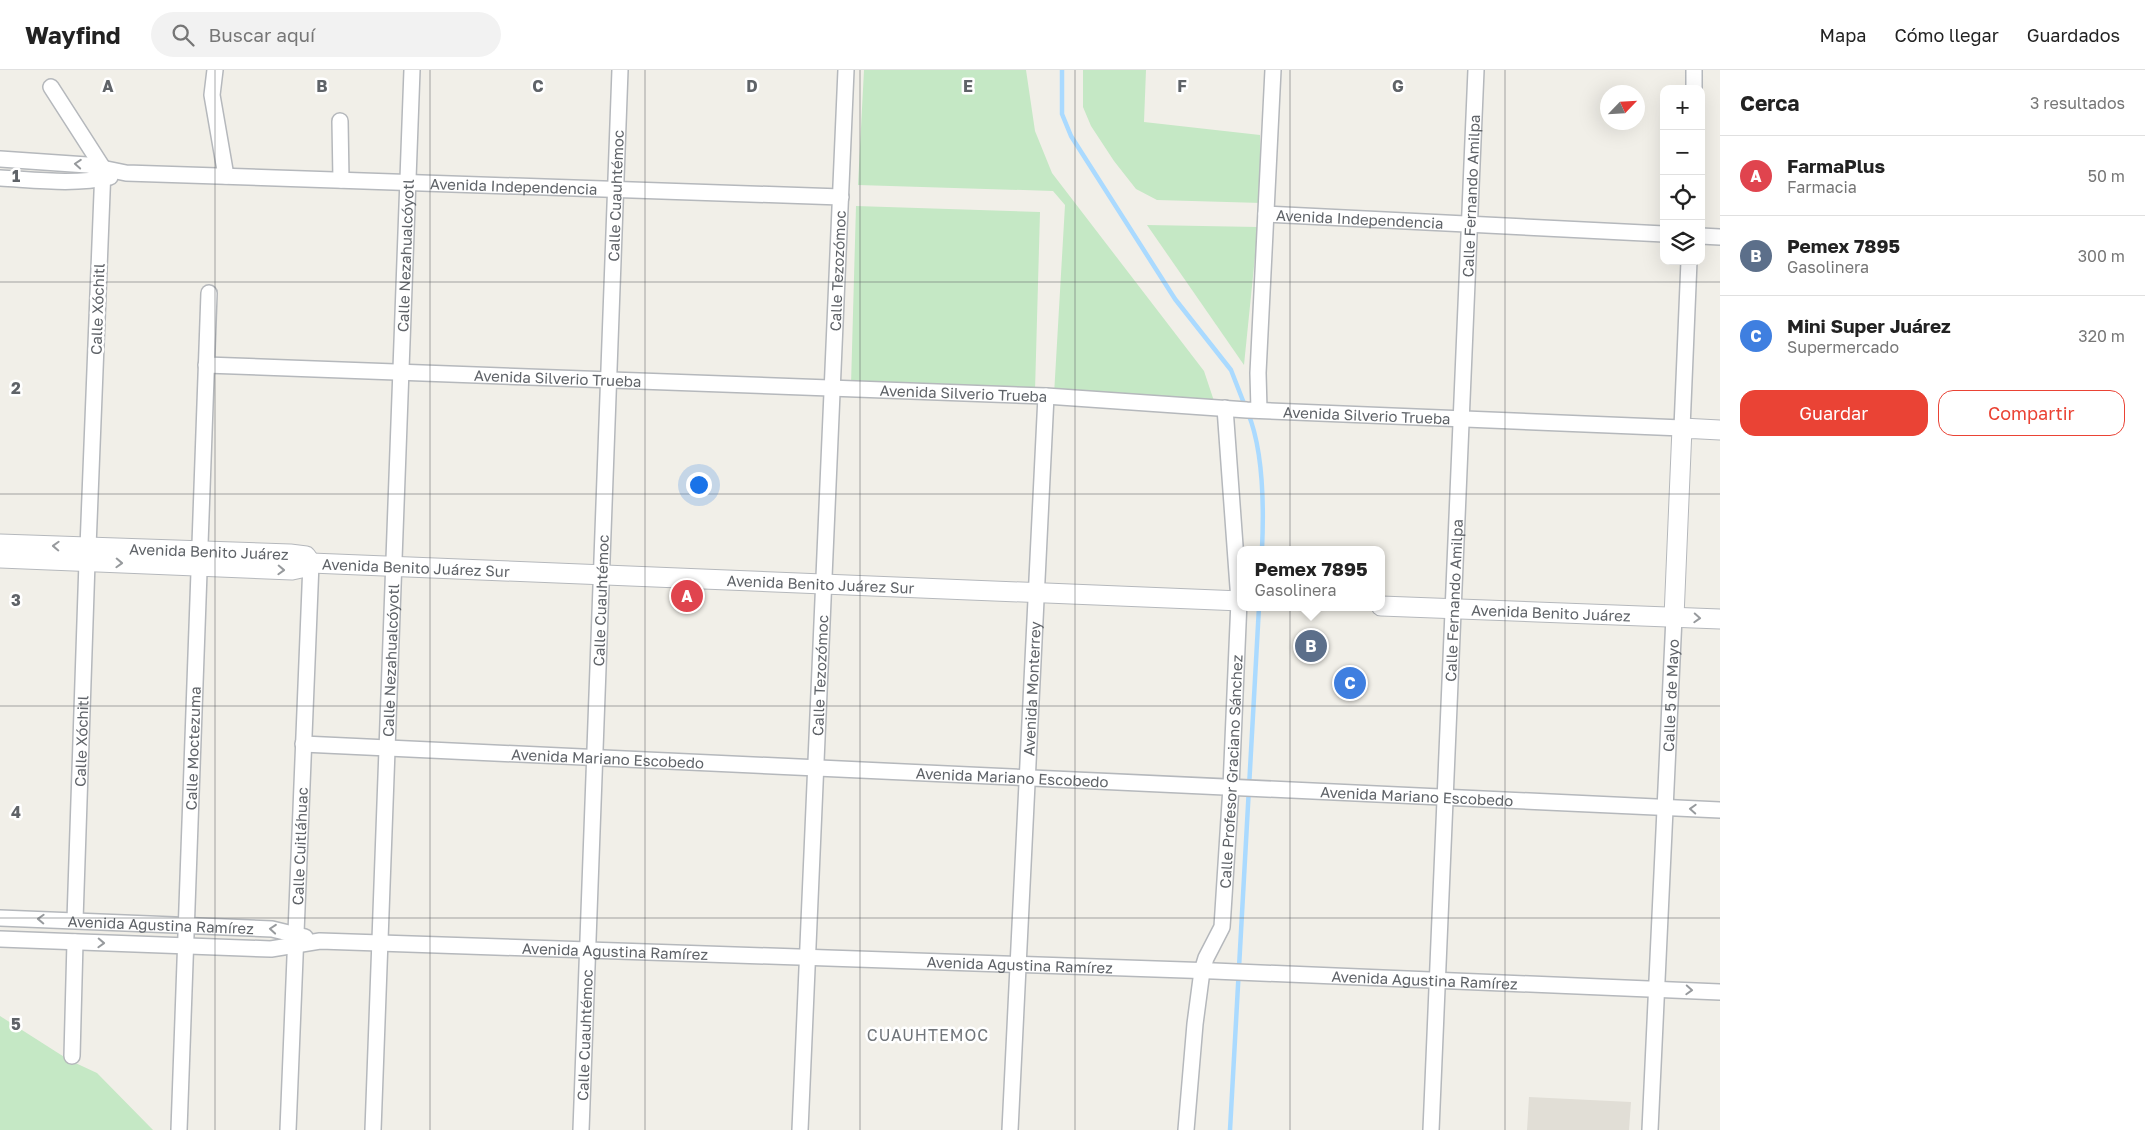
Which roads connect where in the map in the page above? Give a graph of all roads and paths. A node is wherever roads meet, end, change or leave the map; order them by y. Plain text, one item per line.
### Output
1 (215, 70) edge
2 (412, 70) edge
3 (620, 70) edge
4 (846, 70) edge
5 (1273, 70) edge
6 (1476, 70) edge
7 (1694, 70) edge
8 (1694, 85) edge
9 (51, 87) dead end
10 (340, 121) dead end
11 (0, 159) edge
12 (103, 174) junction
13 (226, 176) junction
14 (0, 178) edge
15 (342, 180) junction
16 (408, 182) junction
17 (615, 189) junction
18 (841, 196) junction
19 (1266, 214) junction
20 (1469, 224) junction
21 (1660, 234) edge
22 (1705, 236) edge
23 (1720, 237) edge
24 (1689, 265) edge
25 (209, 293) dead end
26 (206, 366) junction
27 (401, 372) junction
28 (608, 380) junction
29 (832, 388) junction
30 (1046, 396) junction
31 (1225, 408) junction
32 (1259, 410) junction
33 (1461, 418) junction
34 (1682, 428) junction
35 (1720, 430) edge
36 (0, 544) edge
37 (88, 555) junction
38 (0, 558) edge
39 (200, 559) junction
40 (1237, 562) edge
41 (311, 563) junction
42 (394, 566) junction
43 (600, 574) junction
44 (824, 584) junction
45 (1037, 592) junction
46 (1237, 601) edge
47 (1385, 606) edge
48 (1453, 609) junction
49 (1240, 611) edge
50 (1674, 617) junction
51 (1720, 620) edge
52 (304, 744) junction
53 (387, 748) junction
54 (594, 757) junction
55 (816, 768) junction
56 (1028, 777) junction
57 (1231, 787) junction
58 (1445, 797) junction
59 (1665, 807) junction
60 (1720, 810) edge
61 (0, 918) edge
62 (75, 920) junction
63 (186, 925) junction
64 (0, 939) edge
65 (296, 940) junction
66 (74, 942) junction
67 (380, 943) junction
68 (186, 945) junction
69 (587, 950) junction
70 (808, 957) junction
71 (1018, 964) junction
72 (1208, 971) junction
73 (1437, 980) junction
74 (1657, 989) junction
75 (1720, 992) edge
76 (72, 1056) dead end
77 (179, 1130) edge
78 (288, 1130) edge
79 (373, 1130) edge
80 (581, 1130) edge
81 (800, 1130) edge
82 (1010, 1130) edge
83 (1186, 1130) edge
84 (1431, 1130) edge
85 (1650, 1130) edge

1 - 13 street
2 - 16 street, Calle Nezahualcóyotl
3 - 17 street, Calle Cuauhtémoc
4 - 18 street, Calle Tezozómoc
5 - 19 street
6 - 20 street, Calle Fernando Amilpa
7 - 8 street
9 - 12 street
10 - 15 street
12 -> 11 street, Avenida Independencia
12 - 13 street, Avenida Independencia
12 - 14 street, Avenida Independencia
12 - 37 street, Calle Xóchitl
13 - 15 street, Avenida Independencia
15 - 16 street, Avenida Independencia
16 - 17 street, Avenida Independencia
16 - 27 street, Calle Nezahualcóyotl
17 - 18 street, Avenida Independencia
17 - 28 street, Calle Cuauhtémoc
18 - 29 street, Calle Tezozómoc
19 - 20 street, Avenida Independencia
19 - 32 street
20 - 21 street, Avenida Independencia
20 - 33 street, Calle Fernando Amilpa
22 - 23 street
24 - 34 street, Calle 5 de Mayo
25 - 26 street, Calle Moctezuma
26 - 27 street, Avenida Silverio Trueba
26 - 39 street, Calle Moctezuma
27 - 28 street, Avenida Silverio Trueba
27 - 42 street, Calle Nezahualcóyotl
28 - 29 street, Avenida Silverio Trueba
28 - 43 street, Calle Cuauhtémoc
29 - 30 street, Avenida Silverio Trueba
29 - 44 street, Calle Tezozómoc
30 - 31 street, Avenida Silverio Trueba
30 - 45 street, Avenida Monterrey
31 - 32 street, Avenida Silverio Trueba
31 - 40 street, Calle Profesor Graciano Sánchez
32 - 33 street, Avenida Silverio Trueba
33 - 34 street, Avenida Silverio Trueba
33 - 48 street, Calle Fernando Amilpa
34 - 35 street, Avenida Silverio Trueba
34 - 50 street, Calle 5 de Mayo
37 -> 36 street, Avenida Benito Juárez
37 - 38 street, Avenida Benito Juárez
37 - 39 street, Avenida Benito Juárez
37 - 62 street, Calle Xóchitl
39 - 41 street, Avenida Benito Juárez
39 - 63 street, Calle Moctezuma
41 - 42 street, Avenida Benito Juárez Sur
41 - 52 street, Calle Cuitláhuac
42 - 43 street, Avenida Benito Juárez Sur
42 - 53 street, Calle Nezahualcóyotl
43 - 44 street, Avenida Benito Juárez Sur
43 - 54 street, Calle Cuauhtémoc
44 - 45 street, Avenida Benito Juárez Sur
44 - 55 street, Calle Tezozómoc
45 - 46 street, Avenida Benito Juárez Sur
45 - 56 street, Avenida Monterrey
47 - 48 street, Avenida Benito Juárez
48 - 50 street, Avenida Benito Juárez
48 - 58 street, Calle Fernando Amilpa
49 - 57 street, Calle Profesor Graciano Sánchez
50 -> 51 street, Avenida Benito Juárez
50 - 59 street, Calle 5 de Mayo
52 - 53 street, Avenida Mariano Escobedo
52 - 65 street, Calle Cuitláhuac
53 - 54 street, Avenida Mariano Escobedo
53 - 67 street, Calle Nezahualcóyotl
54 - 55 street, Avenida Mariano Escobedo
54 - 69 street, Calle Cuauhtémoc
55 - 56 street, Avenida Mariano Escobedo
55 - 70 street, Calle Tezozómoc
56 - 57 street, Avenida Mariano Escobedo
56 - 71 street, Avenida Monterrey
57 - 58 street, Avenida Mariano Escobedo
57 - 72 street, Calle Profesor Graciano Sánchez
58 - 59 street, Avenida Mariano Escobedo
58 - 73 street, Calle Fernando Amilpa
60 -> 59 street, Avenida Mariano Escobedo
59 - 74 street, Calle 5 de Mayo
62 -> 61 street, Avenida Agustina Ramírez
62 - 63 street, Avenida Agustina Ramírez
65 -> 63 street, Avenida Agustina Ramírez
63 - 68 street, Calle Moctezuma
64 - 66 street, Avenida Agustina Ramírez
65 - 67 street, Avenida Agustina Ramírez
65 - 68 street, Avenida Agustina Ramírez
65 - 78 street, Calle Cuitláhuac
66 -> 68 street, Avenida Agustina Ramírez
66 - 76 street
67 - 69 street, Avenida Agustina Ramírez
67 - 79 street, Calle Nezahualcóyotl
68 - 77 street, Calle Moctezuma
69 - 70 street, Avenida Agustina Ramírez
69 - 80 street, Calle Cuauhtémoc
70 - 71 street, Avenida Agustina Ramírez
70 - 81 street, Calle Tezozómoc
71 - 72 street, Avenida Agustina Ramírez
71 - 82 street, Avenida Monterrey
72 - 73 street, Avenida Agustina Ramírez
72 - 83 street, Calle Profesor Graciano Sánchez
73 - 74 street, Avenida Agustina Ramírez
73 - 84 street, Calle Fernando Amilpa
74 -> 75 street, Avenida Agustina Ramírez
74 - 85 street, Calle 5 de Mayo

